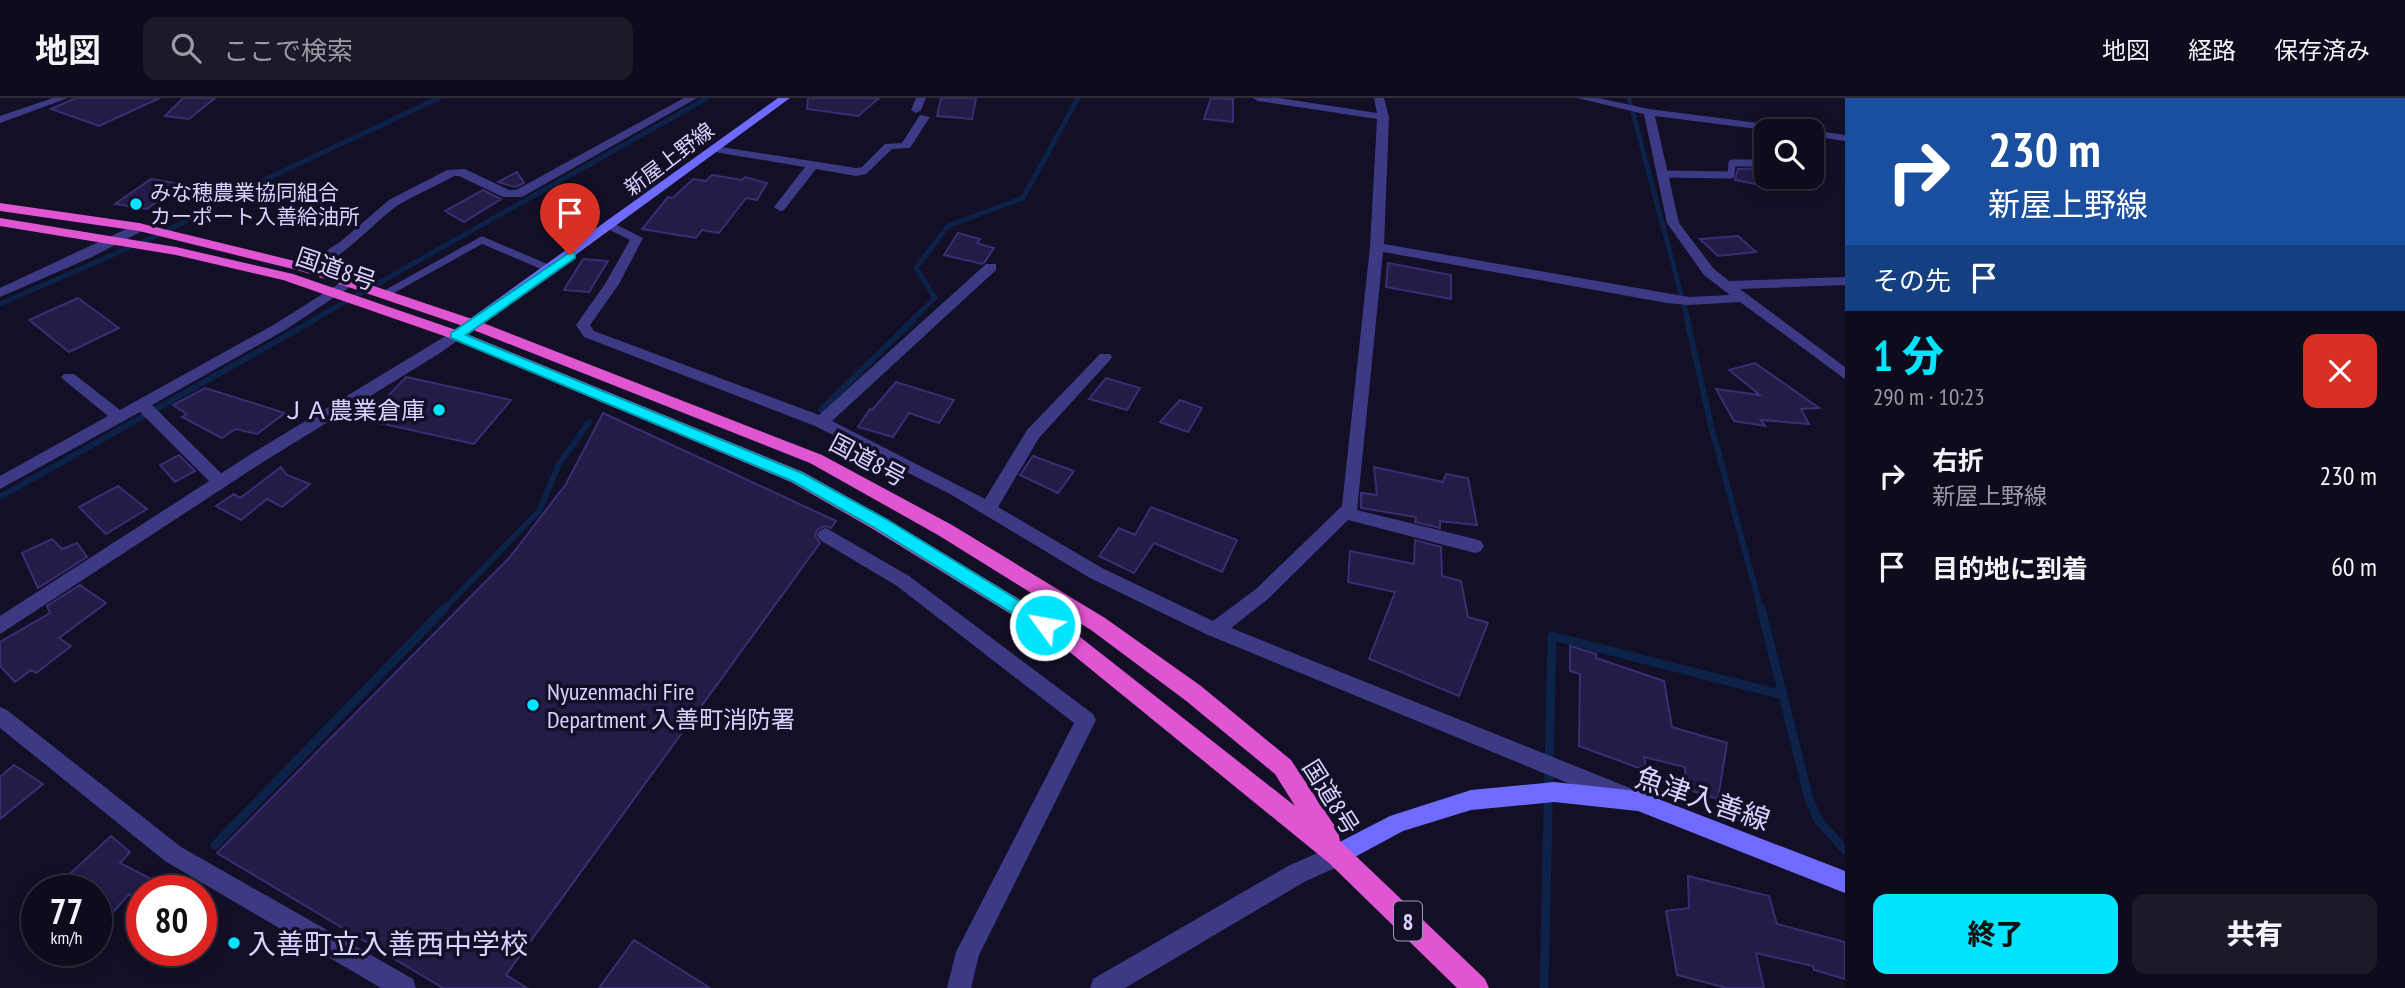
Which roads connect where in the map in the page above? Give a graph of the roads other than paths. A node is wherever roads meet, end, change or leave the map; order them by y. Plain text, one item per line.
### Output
1 (63, 98) edge
2 (692, 98) edge
3 (785, 98) edge
4 (921, 98) edge
5 (1258, 98) edge
6 (1379, 98) edge
7 (1582, 98) edge
8 (1649, 111) junction
9 (1383, 117) junction
10 (0, 120) edge
11 (1754, 125) edge
12 (1824, 135) edge
13 (1845, 138) edge
14 (715, 149) junction
15 (1754, 163) edge
16 (812, 166) junction
17 (1662, 174) junction
18 (0, 207) edge
19 (780, 207) dead end
20 (0, 222) edge
21 (139, 227) junction
22 (610, 227) junction
23 (115, 240) junction
24 (1377, 247) junction
25 (991, 267) dead end
26 (306, 268) junction
27 (551, 269) junction
28 (1845, 281) edge
29 (348, 282) junction
30 (1726, 285) junction
31 (0, 293) edge
32 (331, 293) junction
33 (385, 294) junction
34 (1744, 298) junction
35 (472, 324) junction
36 (456, 335) junction
37 (1105, 357) dead end
38 (1845, 374) edge
39 (69, 377) dead end
40 (142, 404) junction
41 (119, 417) junction
42 (821, 422) junction
43 (220, 482) junction
44 (0, 483) edge
45 (988, 509) junction
46 (1345, 513) junction
47 (826, 535) dead end
48 (1475, 547) dead end
49 (0, 625) edge
50 (1215, 629) junction
51 (0, 716) edge
52 (1638, 801) junction
53 (1338, 855) junction
54 (1845, 881) edge
55 (404, 988) edge
56 (959, 988) edge
57 (1102, 988) edge
58 (1476, 988) edge

1 - 10 street
2 - 26 street
3 - 14 main road, 新屋上野線
4 - 16 street
5 - 9 street
6 - 9 street
7 - 8 street
8 - 11 street
8 - 17 street
9 - 24 street
12 - 13 street
14 - 16 street
14 - 22 main road, 新屋上野線
15 - 17 lane
16 - 19 street
17 - 30 street
18 - 21 highway, 国道8号 / 8
20 - 23 highway, 国道8号 / 8
21 - 23 street
21 - 26 highway, 国道8号 / 8
22 - 27 main road, 新屋上野線
22 - 42 street
23 - 31 street
23 - 32 highway, 国道8号 / 8
24 - 34 street
24 - 46 street
25 - 42 street
26 - 29 highway, 国道8号 / 8
27 - 33 lane
27 - 35 main road, 新屋上野線
28 - 30 street
29 - 32 street
29 - 33 highway, 国道8号 / 8
30 - 34 street
32 - 36 highway, 国道8号 / 8
32 - 40 street
33 - 35 highway, 国道8号 / 8
34 - 38 street
35 - 36 street
35 - 53 highway, 国道8号 / 8
36 - 43 street
36 - 53 highway, 国道8号 / 8
37 - 45 street
39 - 41 street
40 - 41 street
40 - 43 street
41 - 44 street
42 - 45 street
43 - 49 street
45 - 50 street
46 - 48 street
46 - 50 street
47 - 56 street
50 - 52 street
51 - 55 street
52 - 53 main road, 魚津入善線
52 - 54 main road, 魚津入善線
53 - 57 street
53 - 58 highway, 8

